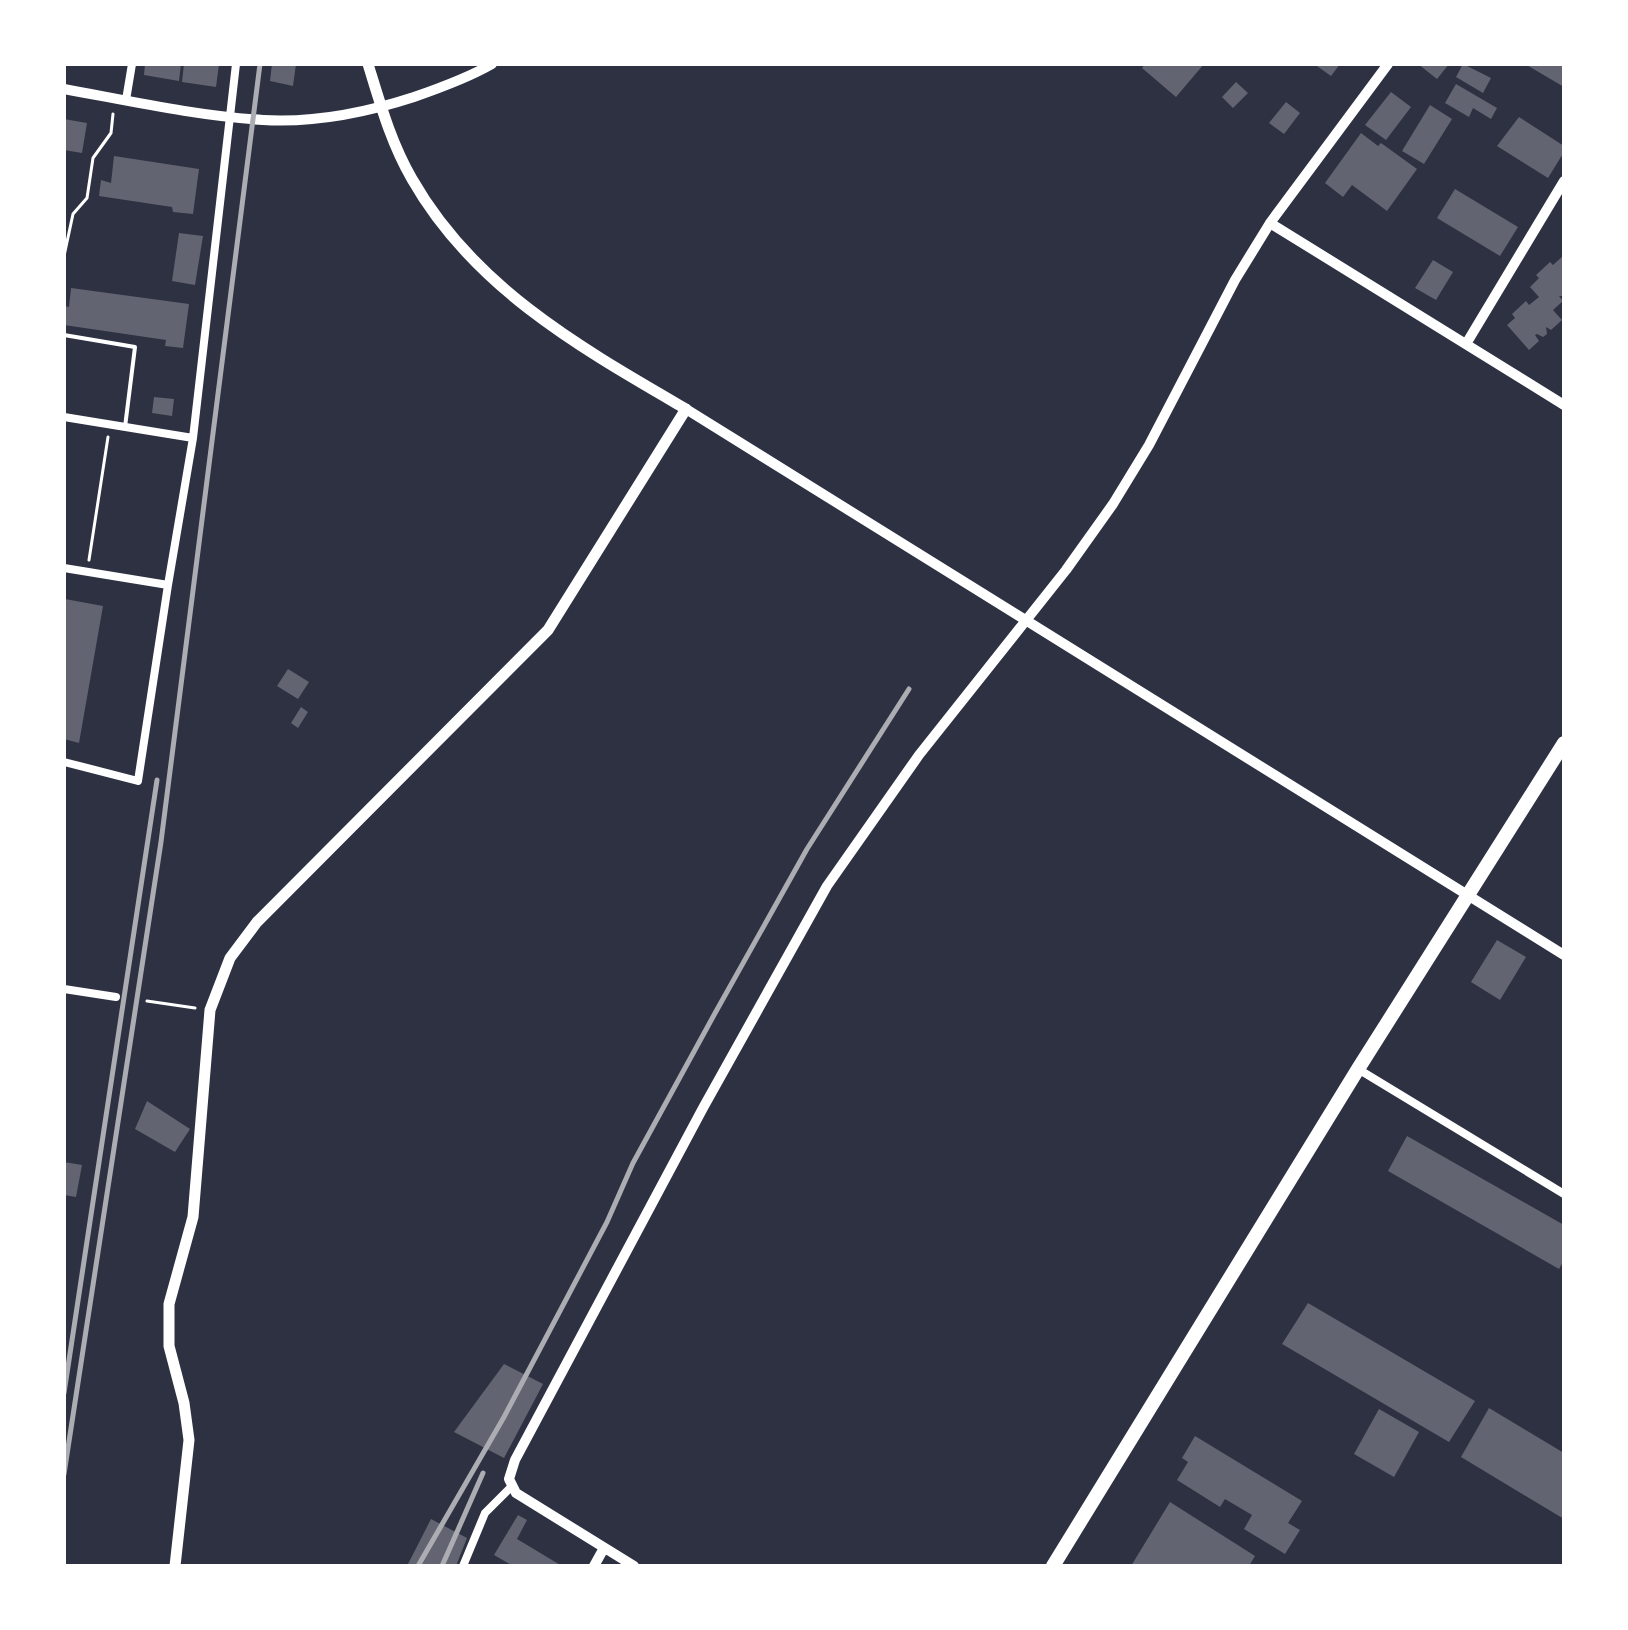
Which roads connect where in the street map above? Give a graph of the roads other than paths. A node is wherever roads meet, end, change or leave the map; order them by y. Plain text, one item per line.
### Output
1 (132, 64) edge
2 (236, 64) edge
3 (368, 64) edge
4 (492, 64) edge
5 (1388, 64) edge
6 (64, 89) edge
7 (121, 99) junction
8 (381, 108) junction
9 (228, 116) junction
10 (1564, 181) edge
11 (1270, 223) junction
12 (64, 335) edge
13 (1466, 344) junction
14 (1564, 405) edge
15 (686, 409) junction
16 (64, 417) edge
17 (125, 427) junction
18 (193, 438) junction
19 (64, 568) edge
20 (168, 585) junction
21 (1026, 620) junction
22 (1564, 743) edge
23 (64, 762) edge
24 (1469, 895) junction
25 (1564, 955) edge
26 (64, 989) edge
27 (116, 997) dead end
28 (1358, 1069) junction
29 (1564, 1194) edge
30 (511, 1487) junction
31 (604, 1548) junction
32 (175, 1566) edge
33 (463, 1566) edge
34 (594, 1566) edge
35 (634, 1566) edge
36 (1053, 1566) edge

1 - 7 street
2 - 9 street
3 - 8 main road
4 - 8 street
5 - 11 street
6 - 7 street
7 - 9 street
8 - 9 street
8 - 15 main road
9 - 18 street
10 - 13 street
11 - 13 street
11 - 21 street
12 - 17 lane
13 - 14 street
15 - 21 street
15 - 32 main road
16 - 17 street
17 - 18 street
18 - 20 street
19 - 20 street
20 - 23 street
21 - 24 street
21 - 30 street
22 - 24 highway
24 - 25 street
24 - 28 highway
26 - 27 street
28 - 29 street
28 - 36 highway
30 - 31 street
30 - 33 street
31 - 34 street
31 - 35 street

